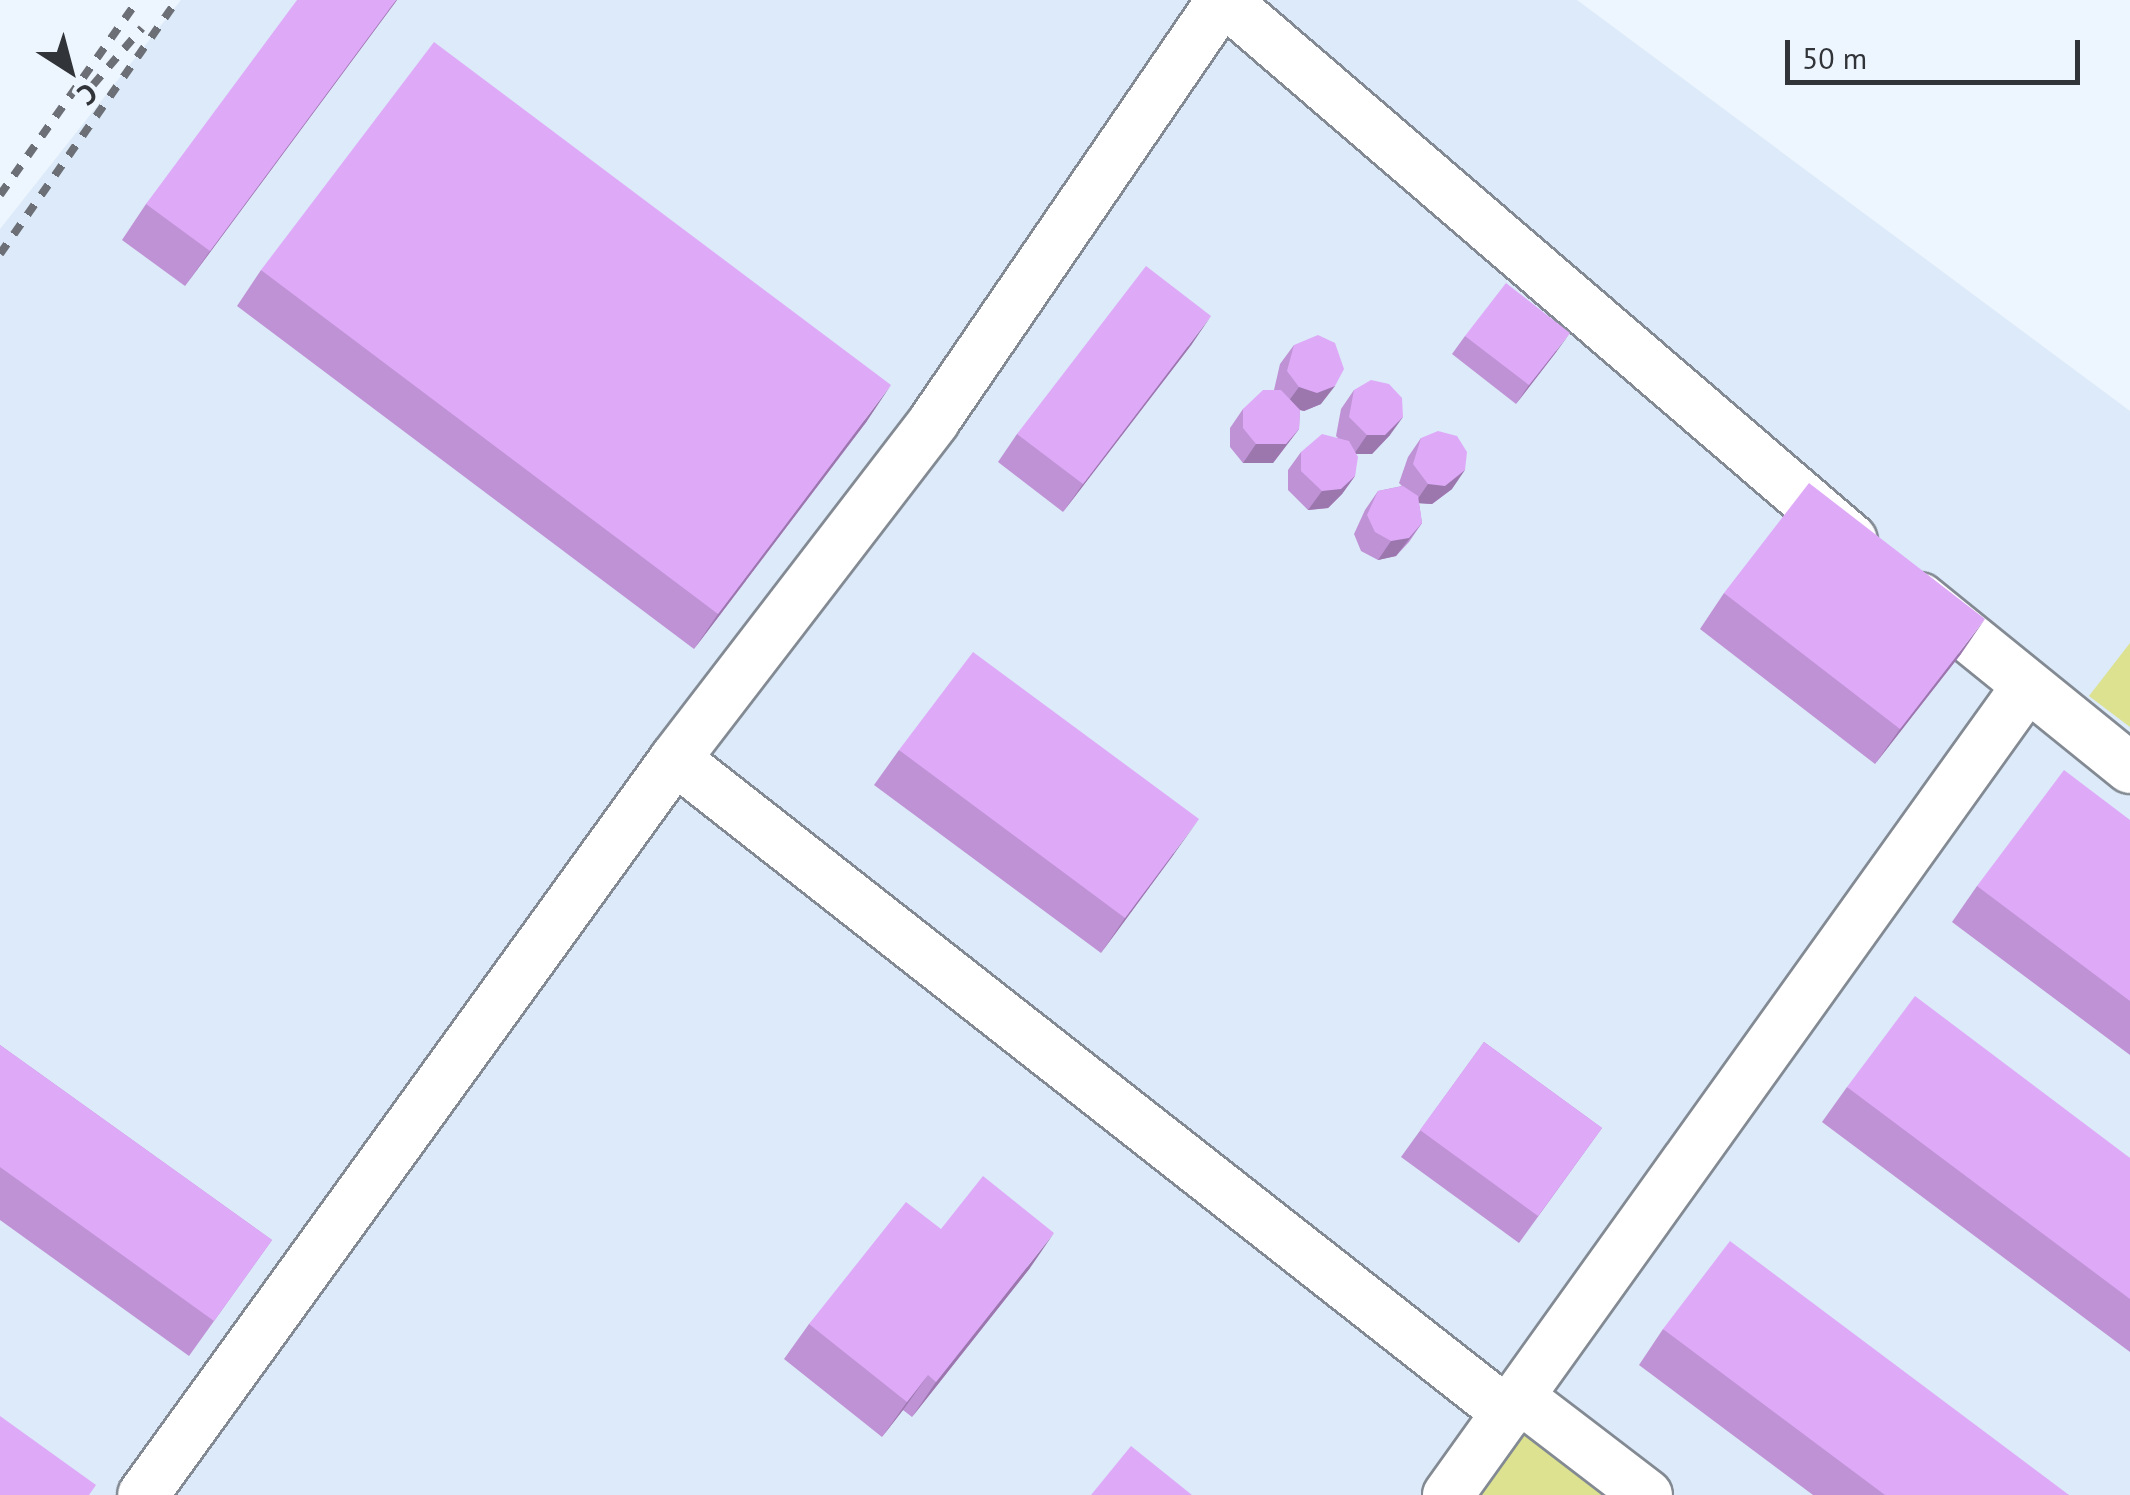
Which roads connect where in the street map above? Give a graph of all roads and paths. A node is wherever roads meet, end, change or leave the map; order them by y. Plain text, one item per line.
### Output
1 (1222, 0) edge
2 (2025, 688) junction
3 (675, 759) junction
4 (2130, 768) edge
5 (1513, 1405) junction
6 (143, 1495) edge
7 (1448, 1495) edge
8 (1647, 1495) edge

1 - 2 lane
1 - 3 lane
2 - 4 lane
2 - 5 lane
3 - 5 lane
3 - 6 lane
5 - 7 lane
5 - 8 lane

